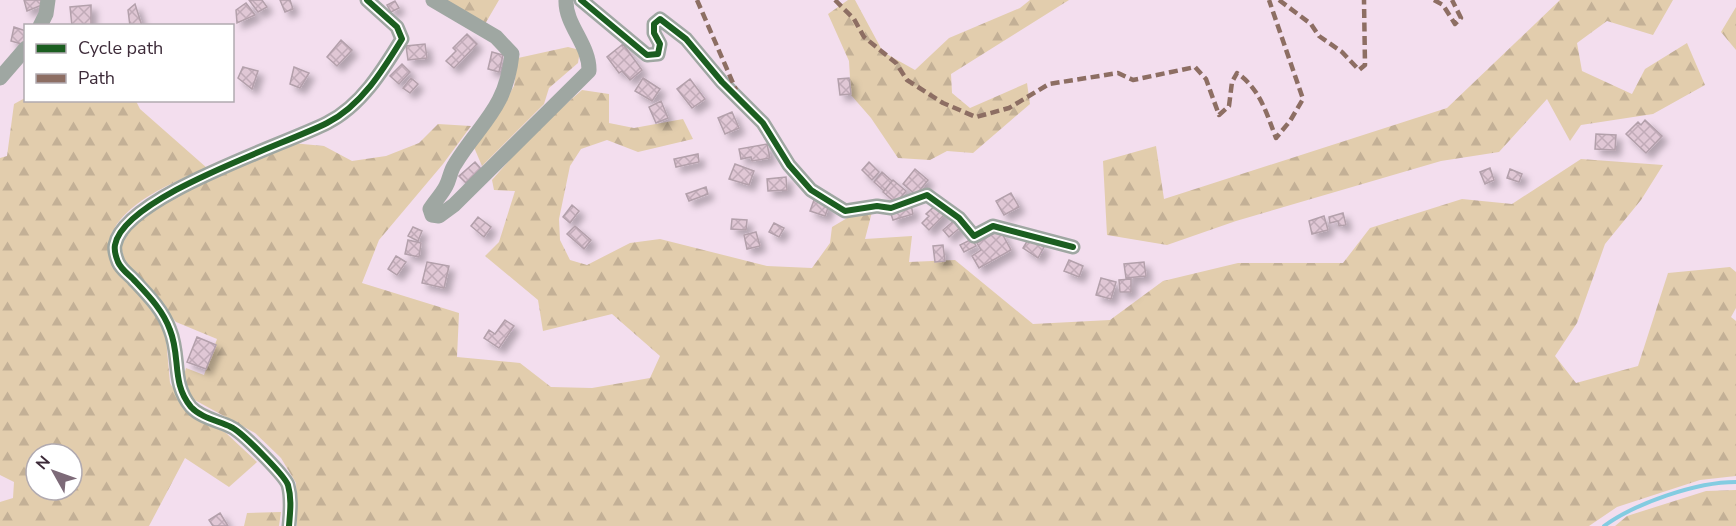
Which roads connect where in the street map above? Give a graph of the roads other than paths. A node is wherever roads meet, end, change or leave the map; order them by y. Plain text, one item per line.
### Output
1 (48, 0) edge
2 (367, 0) edge
3 (433, 0) edge
4 (566, 0) edge
5 (581, 0) edge
6 (41, 24) edge
7 (24, 50) edge
8 (0, 78) edge
9 (1073, 247) dead end
10 (289, 526) edge

1 - 6 street
2 - 10 street
3 - 4 street
5 - 9 street
7 - 8 street

